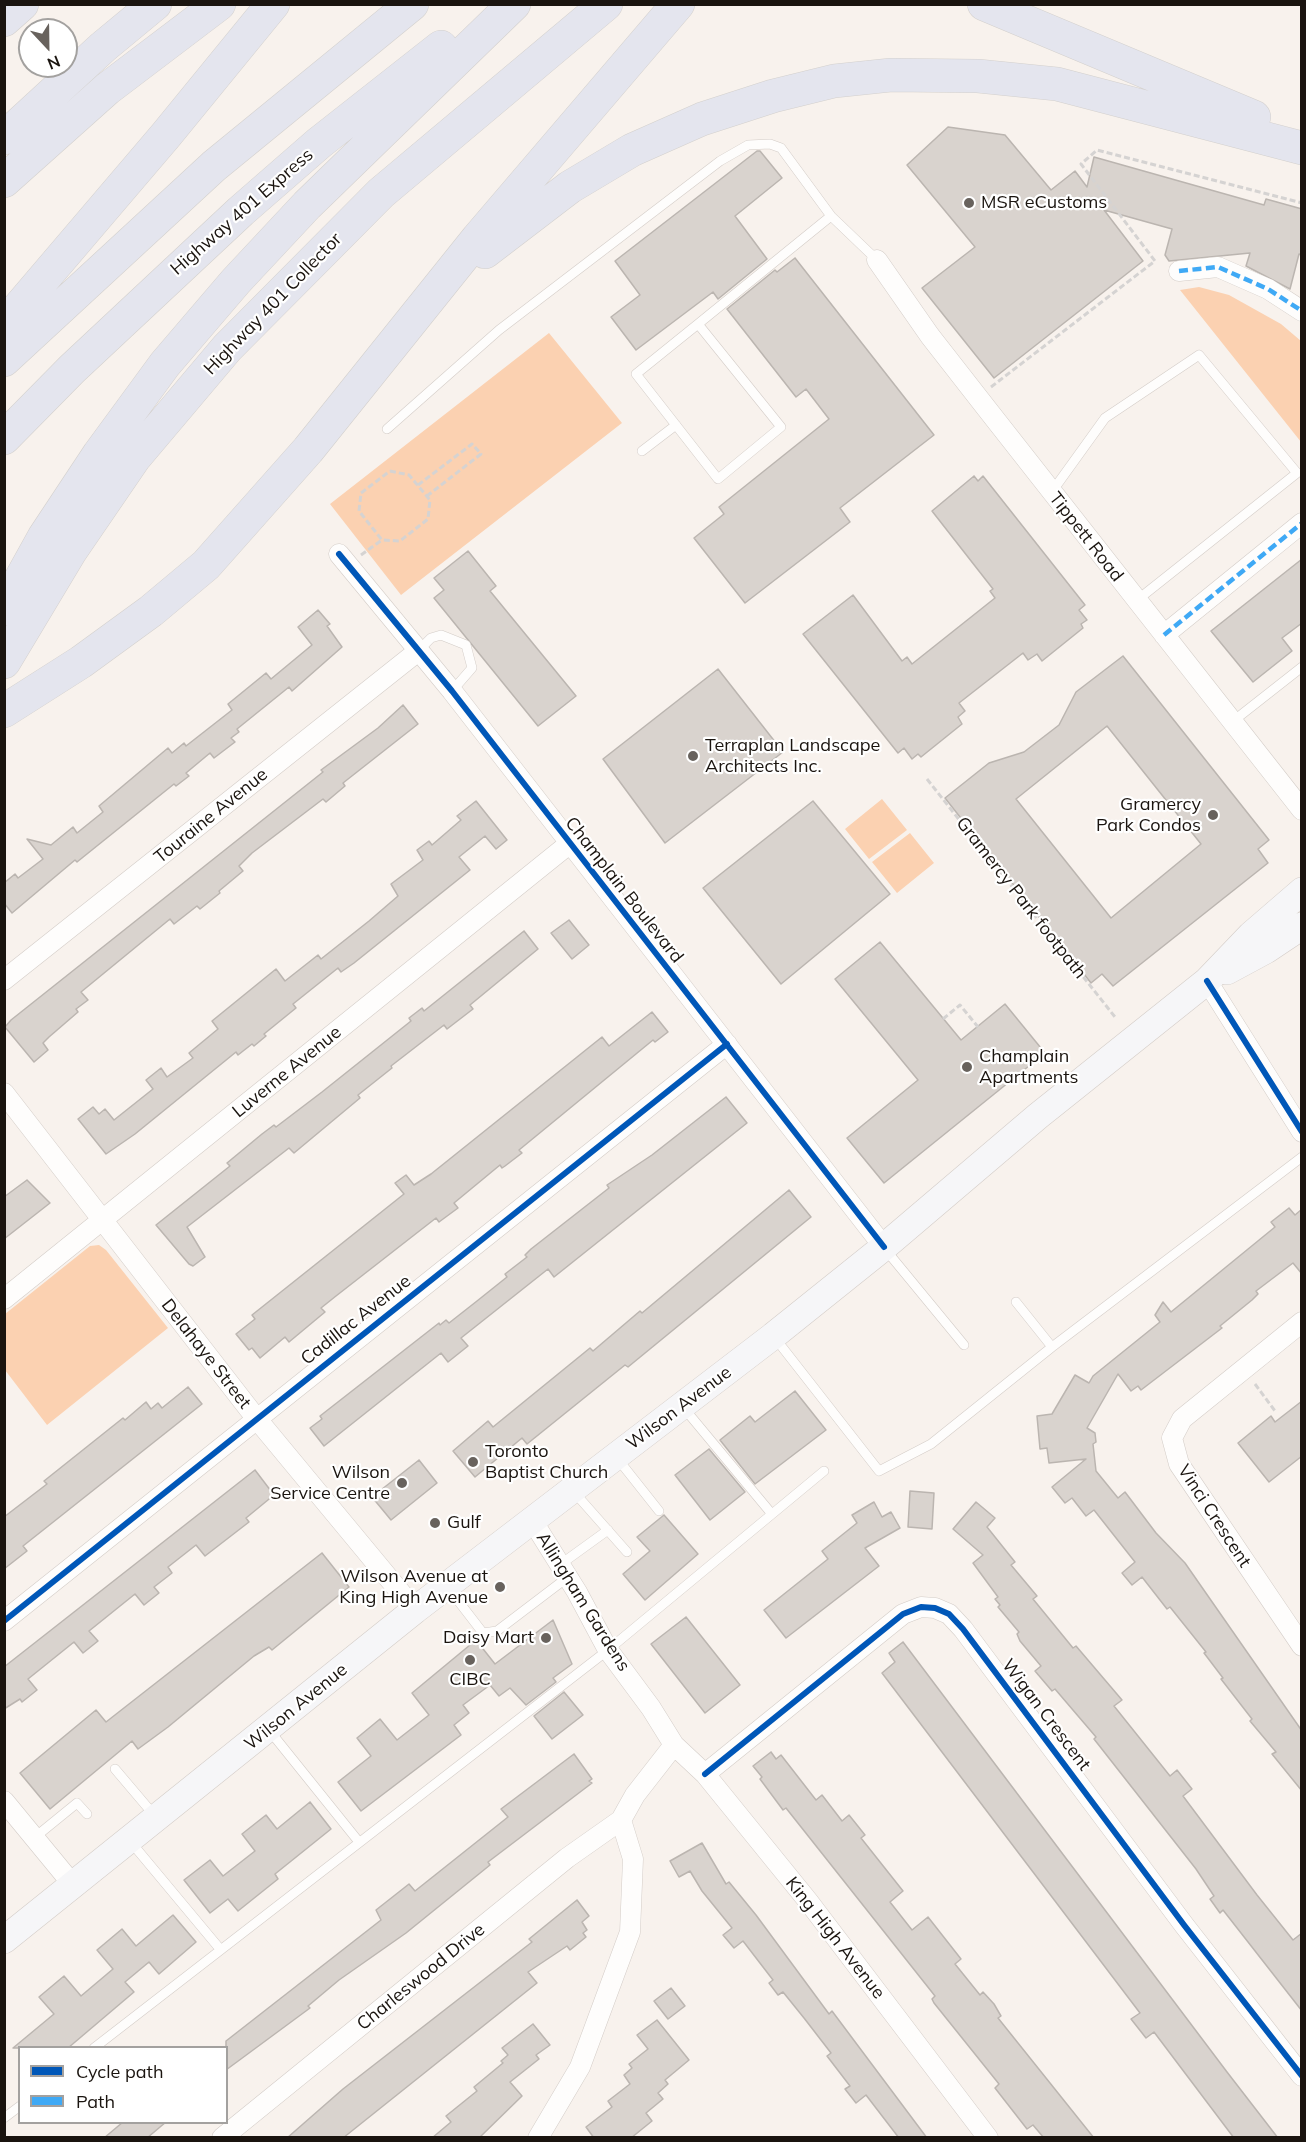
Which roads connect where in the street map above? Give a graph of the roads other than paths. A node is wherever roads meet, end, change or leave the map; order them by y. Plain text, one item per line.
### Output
1 (22, 4) edge
2 (155, 4) edge
3 (219, 4) edge
4 (273, 4) edge
5 (412, 4) edge
6 (496, 4) edge
7 (514, 4) edge
8 (606, 4) edge
9 (678, 4) edge
10 (984, 4) edge
11 (4, 20) edge
12 (4, 138) edge
13 (1302, 138) edge
14 (1302, 148) edge
15 (4, 181) edge
16 (831, 216) junction
17 (877, 260) joint
18 (1179, 271) dead end
19 (1302, 310) edge
20 (417, 314) junction
21 (698, 324) junction
22 (4, 325) edge
23 (4, 360) edge
24 (676, 425) junction
25 (387, 429) dead end
26 (4, 438) edge
27 (642, 451) dead end
28 (1051, 493) junction
29 (1302, 523) edge
30 (343, 560) road end
31 (1136, 601) junction
32 (4, 609) edge
33 (1164, 635) junction
34 (417, 652) junction
35 (4, 663) edge
36 (1302, 667) edge
37 (452, 691) junction
38 (4, 711) edge
39 (1232, 722) junction
40 (1302, 810) edge
41 (568, 844) junction
42 (1302, 891) edge
43 (1302, 927) edge
44 (4, 980) edge
45 (1208, 981) junction
46 (727, 1044) junction
47 (4, 1093) edge
48 (1302, 1132) edge
49 (1302, 1157) edge
50 (102, 1221) junction
51 (884, 1247) junction
52 (4, 1299) edge
53 (1016, 1302) dead end
54 (1302, 1322) edge
55 (773, 1336) junction
56 (964, 1345) dead end
57 (1052, 1347) junction
58 (682, 1406) junction
59 (256, 1418) junction
60 (616, 1456) junction
61 (824, 1471) dead end
62 (572, 1490) junction
63 (659, 1511) dead end
64 (771, 1513) junction
65 (532, 1520) junction
66 (608, 1530) junction
67 (627, 1552) dead end
68 (564, 1570) junction
69 (447, 1586) junction
70 (415, 1610) junction
71 (4, 1621) edge
72 (1302, 1646) edge
73 (608, 1650) junction
74 (269, 1730) junction
75 (674, 1745) junction
76 (114, 1768) dead end
77 (705, 1774) junction
78 (5, 1802) edge
79 (87, 1814) dead end
80 (157, 1820) junction
81 (621, 1820) junction
82 (34, 1838) junction
83 (130, 1841) junction
84 (359, 1842) junction
85 (74, 1886) junction
86 (4, 1940) edge
87 (220, 1950) junction
88 (97, 2046) edge
89 (1302, 2076) edge
90 (18, 2108) edge
91 (4, 2118) edge
92 (983, 2136) edge
93 (222, 2138) edge
94 (538, 2138) edge

1 - 11 highway
2 - 12 highway
3 - 15 highway
4 - 22 highway
5 - 23 highway
6 - 26 highway, Highway 401 Express
7 - 32 highway
8 - 35 highway, Highway 401 Collector
9 - 20 highway
10 - 13 highway
14 - 20 highway
16 - 17 lane
16 - 21 lane
16 - 25 lane
17 - 28 street, Tippett Road
18 - 19 street
20 - 38 highway
21 - 24 lane
21 - 24 lane
24 - 27 lane
28 - 31 street, Tippett Road
28 - 31 lane
29 - 33 street
30 - 34 street, Champlain Boulevard
31 - 33 street, Tippett Road
33 - 39 street, Tippett Road
34 - 37 street, Champlain Boulevard
34 - 37 lane
34 - 44 street, Touraine Avenue
36 - 39 lane
37 - 41 street, Champlain Boulevard
39 - 40 street, Tippett Road
41 - 46 street, Champlain Boulevard
41 - 50 street, Luverne Avenue
42 - 45 main road, Wilson Avenue
43 - 45 main road, Wilson Avenue
45 - 48 street
45 - 51 main road, Wilson Avenue
46 - 51 street, Champlain Boulevard
46 - 59 street, Cadillac Avenue
47 - 50 street, Delahaye Street
49 - 57 lane
50 - 52 street, Luverne Avenue
50 - 59 street, Delahaye Street
51 - 55 main road, Wilson Avenue
51 - 56 lane
53 - 57 lane
54 - 72 street, Vinci Crescent
55 - 57 lane
55 - 58 main road, Wilson Avenue
58 - 60 main road, Wilson Avenue
58 - 64 lane
59 - 70 street, Delahaye Street
59 - 71 street, Cadillac Avenue
60 - 62 main road, Wilson Avenue
60 - 63 lane
61 - 64 lane
62 - 65 main road, Wilson Avenue
62 - 66 lane
64 - 73 lane
65 - 68 street, Allingham Gardens
65 - 69 main road, Wilson Avenue
66 - 67 lane
66 - 68 lane
68 - 69 lane
68 - 73 street, Allingham Gardens
69 - 70 main road, Wilson Avenue
70 - 74 main road, Wilson Avenue
73 - 75 street, Allingham Gardens
73 - 84 lane
74 - 80 main road, Wilson Avenue
74 - 84 lane
75 - 77 street, King High Avenue
75 - 81 street
76 - 80 lane
77 - 89 street, Wigan Crescent
77 - 92 street, King High Avenue
78 - 82 street
79 - 82 lane
80 - 83 main road, Wilson Avenue
81 - 93 street, Charleswood Drive
81 - 94 street
82 - 85 street
83 - 85 main road, Wilson Avenue
83 - 87 lane
84 - 87 lane
85 - 86 main road, Wilson Avenue
87 - 88 lane
90 - 91 lane

